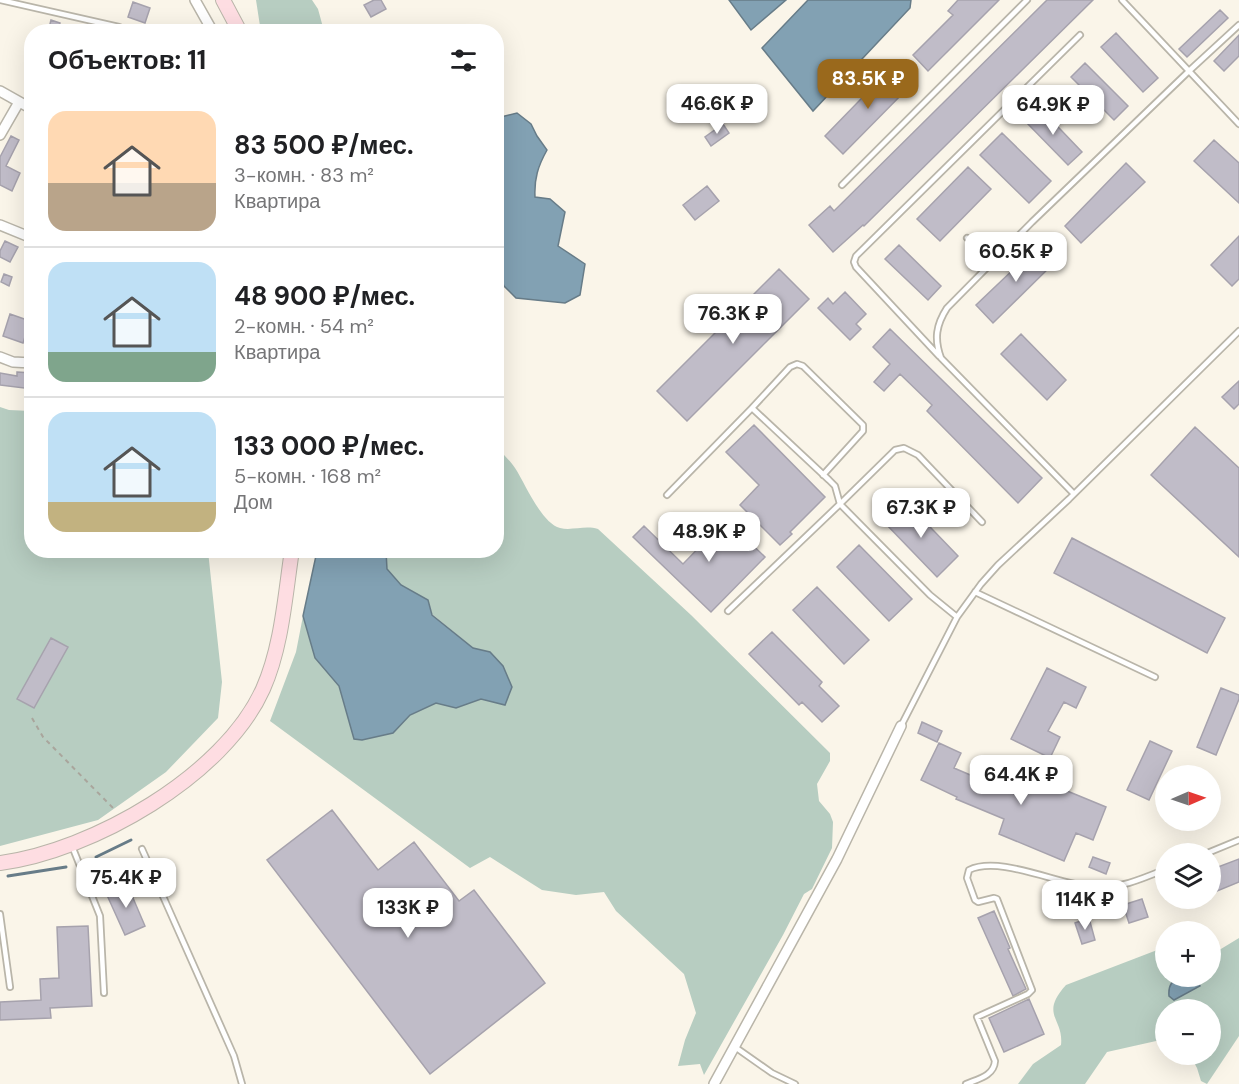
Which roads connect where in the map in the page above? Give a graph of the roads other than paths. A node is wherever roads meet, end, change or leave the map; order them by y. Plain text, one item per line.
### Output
1 (0, 0) edge
2 (195, 0) edge
3 (223, 0) edge
4 (1027, 0) edge
5 (1124, 1) edge
6 (106, 24) edge
7 (208, 24) edge
8 (236, 24) edge
9 (1239, 25) edge
10 (1080, 35) dead end
11 (1189, 71) junction
12 (0, 91) edge
13 (19, 102) junction
14 (24, 104) edge
15 (1239, 124) edge
16 (0, 135) edge
17 (842, 186) dead end
18 (0, 225) edge
19 (24, 235) edge
20 (968, 238) dead end
21 (991, 263) junction
22 (1239, 331) edge
23 (0, 357) edge
24 (941, 358) junction
25 (24, 363) edge
26 (752, 408) junction
27 (823, 474) junction
28 (1074, 494) junction
29 (668, 495) dead end
30 (840, 504) junction
31 (982, 522) dead end
32 (291, 558) edge
33 (975, 592) junction
34 (728, 611) dead end
35 (957, 616) junction
36 (1155, 677) dead end
37 (901, 726) joint
38 (1239, 840) edge
39 (71, 843) junction
40 (1221, 847) edge
41 (142, 849) dead end
42 (0, 863) edge
43 (1155, 873) edge
44 (0, 914) edge
45 (10, 987) dead end
46 (104, 993) dead end
47 (735, 1047) junction
48 (242, 1084) edge
49 (714, 1084) edge
50 (795, 1084) edge
51 (966, 1084) edge

1 - 6 lane
2 - 7 street
3 - 8 street
4 - 17 lane
5 - 11 lane
9 - 11 lane
10 - 24 lane
11 - 15 lane
11 - 21 lane
12 - 13 street
13 - 14 street
13 - 16 street
18 - 19 street
20 - 21 lane
21 - 24 lane
22 - 28 lane
23 - 25 street
24 - 28 lane
26 - 27 lane
26 - 27 lane
26 - 29 lane
27 - 30 lane
28 - 33 lane
30 - 31 lane
30 - 34 lane
30 - 35 lane
32 - 39 street
33 - 35 lane
33 - 36 lane
35 - 37 lane
37 - 47 street
38 - 40 lane
39 - 42 street
39 - 46 lane
41 - 48 lane
43 - 51 lane
44 - 45 lane
47 - 49 street
47 - 50 lane

